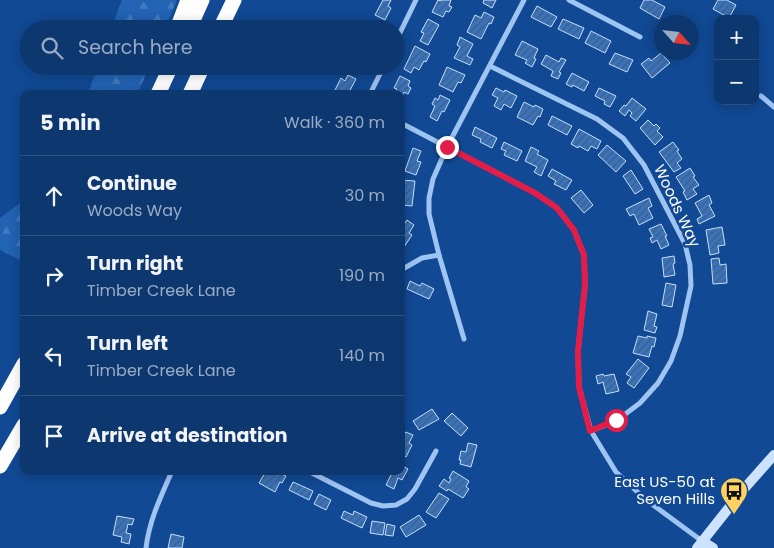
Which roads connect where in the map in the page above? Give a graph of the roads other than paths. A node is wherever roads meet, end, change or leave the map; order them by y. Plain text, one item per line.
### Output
1 (188, 0) edge
2 (202, 0) edge
3 (234, 0) edge
4 (416, 0) edge
5 (524, 0) edge
6 (569, 0) edge
7 (180, 20) edge
8 (192, 20) edge
9 (224, 20) edge
10 (405, 23) edge
11 (640, 37) dead end
12 (490, 66) junction
13 (158, 75) edge
14 (167, 75) edge
15 (199, 75) edge
16 (380, 75) edge
17 (151, 90) edge
18 (160, 90) edge
19 (192, 90) edge
20 (372, 90) edge
21 (761, 96) dead end
22 (774, 108) edge
23 (405, 125) edge
24 (447, 147) junction
25 (439, 255) junction
26 (405, 268) edge
27 (464, 340) dead end
28 (20, 371) edge
29 (0, 407) edge
30 (590, 431) junction
31 (20, 432) edge
32 (436, 451) dead end
33 (774, 456) edge
34 (0, 466) edge
35 (170, 475) edge
36 (316, 475) edge
37 (700, 544) edge
38 (146, 548) edge
39 (713, 548) edge

1 - 7 highway
2 - 8 highway
3 - 9 highway
4 - 10 street
5 - 12 street
6 - 11 street
12 - 24 street
12 - 30 street, Woods Way
13 - 17 highway
14 - 18 highway
15 - 19 highway
16 - 20 street
21 - 22 street
23 - 24 street
24 - 25 street
24 - 30 street
25 - 26 street
25 - 27 street
28 - 29 highway
30 - 37 street
31 - 34 highway
32 - 36 street
33 - 37 main road
35 - 38 street
37 - 39 main road

